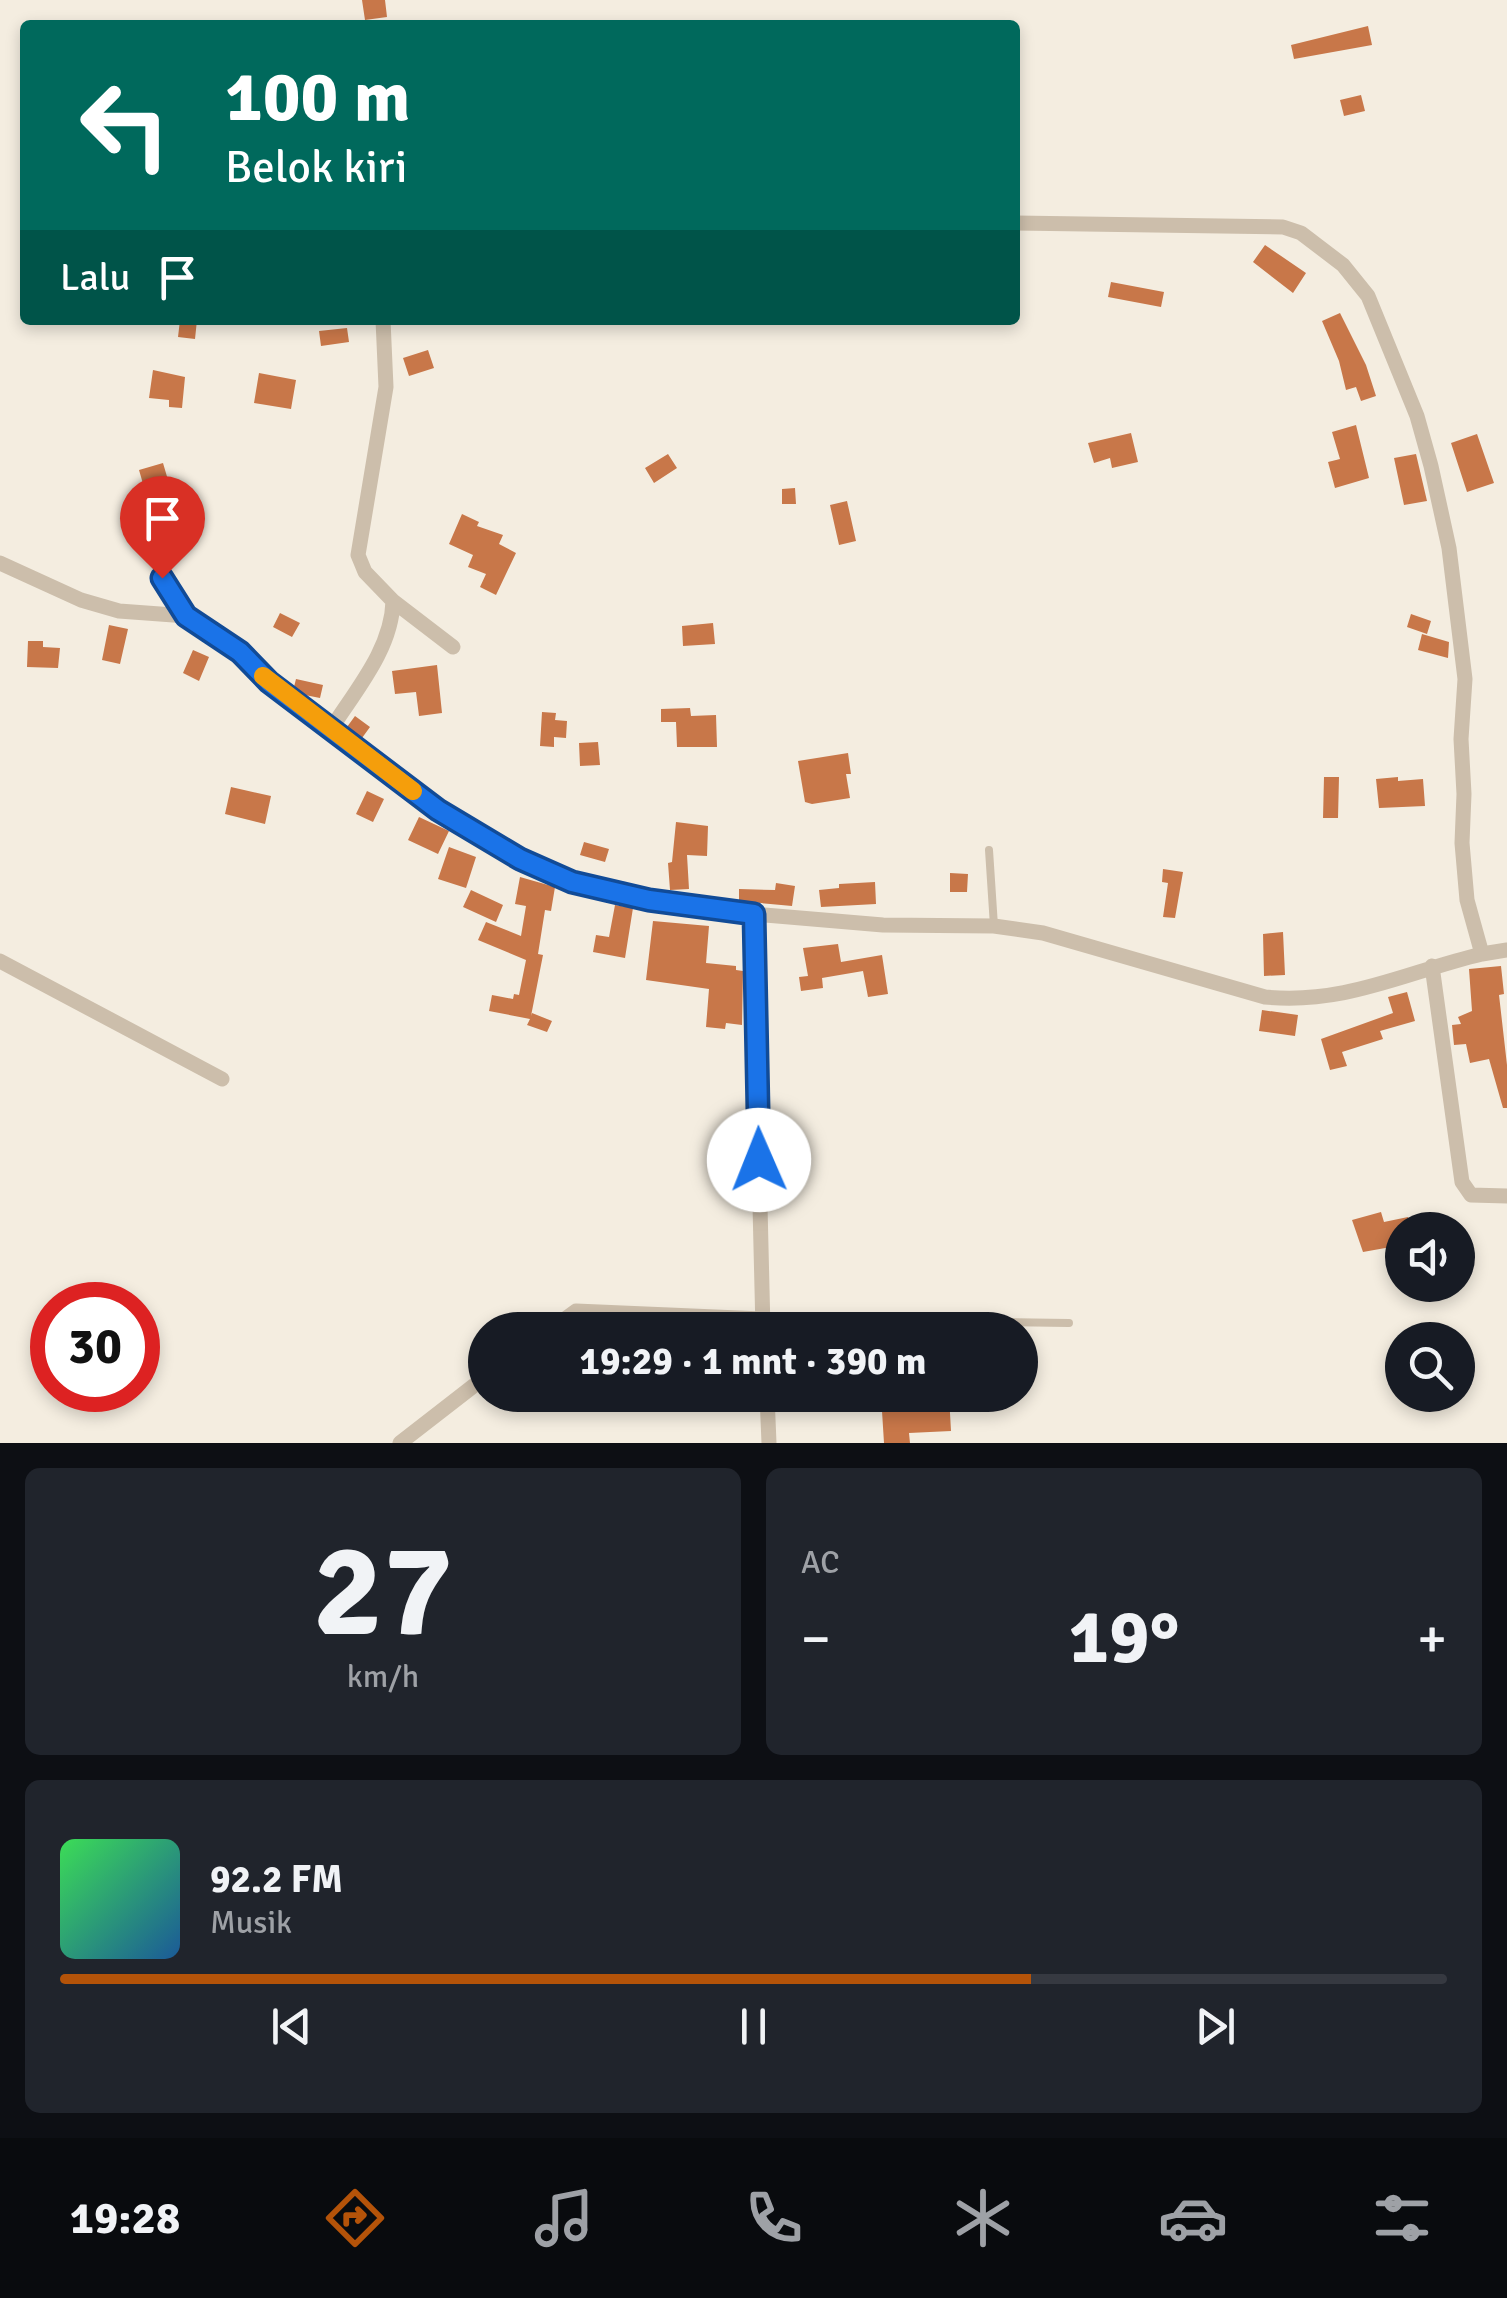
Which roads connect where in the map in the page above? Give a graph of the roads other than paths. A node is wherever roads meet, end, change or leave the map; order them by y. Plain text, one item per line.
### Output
1 (1020, 223) edge
2 (383, 325) edge
3 (0, 564) edge
4 (162, 578) dead end
5 (394, 602) junction
6 (186, 616) junction
7 (453, 647) dead end
8 (330, 729) junction
9 (989, 850) dead end
10 (754, 914) junction
11 (994, 926) junction
12 (1507, 950) edge
13 (1482, 954) junction
14 (0, 961) edge
15 (1432, 966) junction
16 (222, 1080) dead end
17 (1507, 1196) edge
18 (763, 1312) edge
19 (1038, 1323) edge
20 (1068, 1323) dead end
21 (468, 1389) edge
22 (767, 1412) edge
23 (400, 1443) edge
24 (769, 1443) edge

1 - 13 street
2 - 5 street
3 - 6 street
4 - 6 street
5 - 7 street
5 - 8 street
6 - 8 street
8 - 10 street
9 - 11 lane
10 - 11 street
10 - 18 street
11 - 15 street
12 - 13 street
13 - 15 street
14 - 16 street
15 - 17 street
19 - 20 lane
21 - 23 street
22 - 24 street

